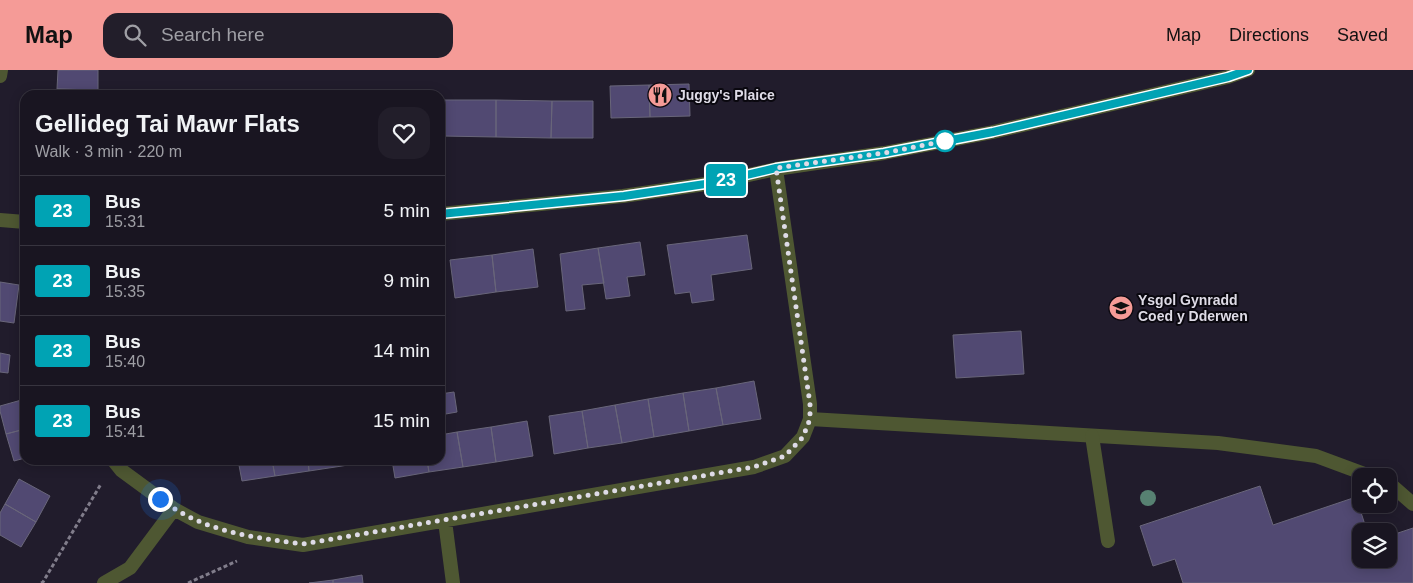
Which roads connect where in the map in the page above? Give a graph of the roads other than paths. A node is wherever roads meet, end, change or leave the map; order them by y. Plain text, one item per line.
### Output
1 (1, 70) edge
2 (1248, 70) edge
3 (0, 76) edge
4 (776, 168) junction
5 (445, 214) edge
6 (0, 220) edge
7 (20, 222) edge
8 (810, 419) junction
9 (1092, 436) junction
10 (117, 465) edge
11 (1352, 469) edge
12 (1397, 490) edge
13 (1413, 504) edge
14 (174, 509) junction
15 (445, 521) junction
16 (1108, 541) dead end
17 (104, 583) edge
18 (453, 583) edge

1 - 3 street
2 - 4 street
4 - 5 street
4 - 8 street
6 - 7 street
8 - 9 street
8 - 15 street
9 - 11 street
9 - 16 street
10 - 14 street
12 - 13 street
14 - 15 street
14 - 17 street
15 - 18 street

